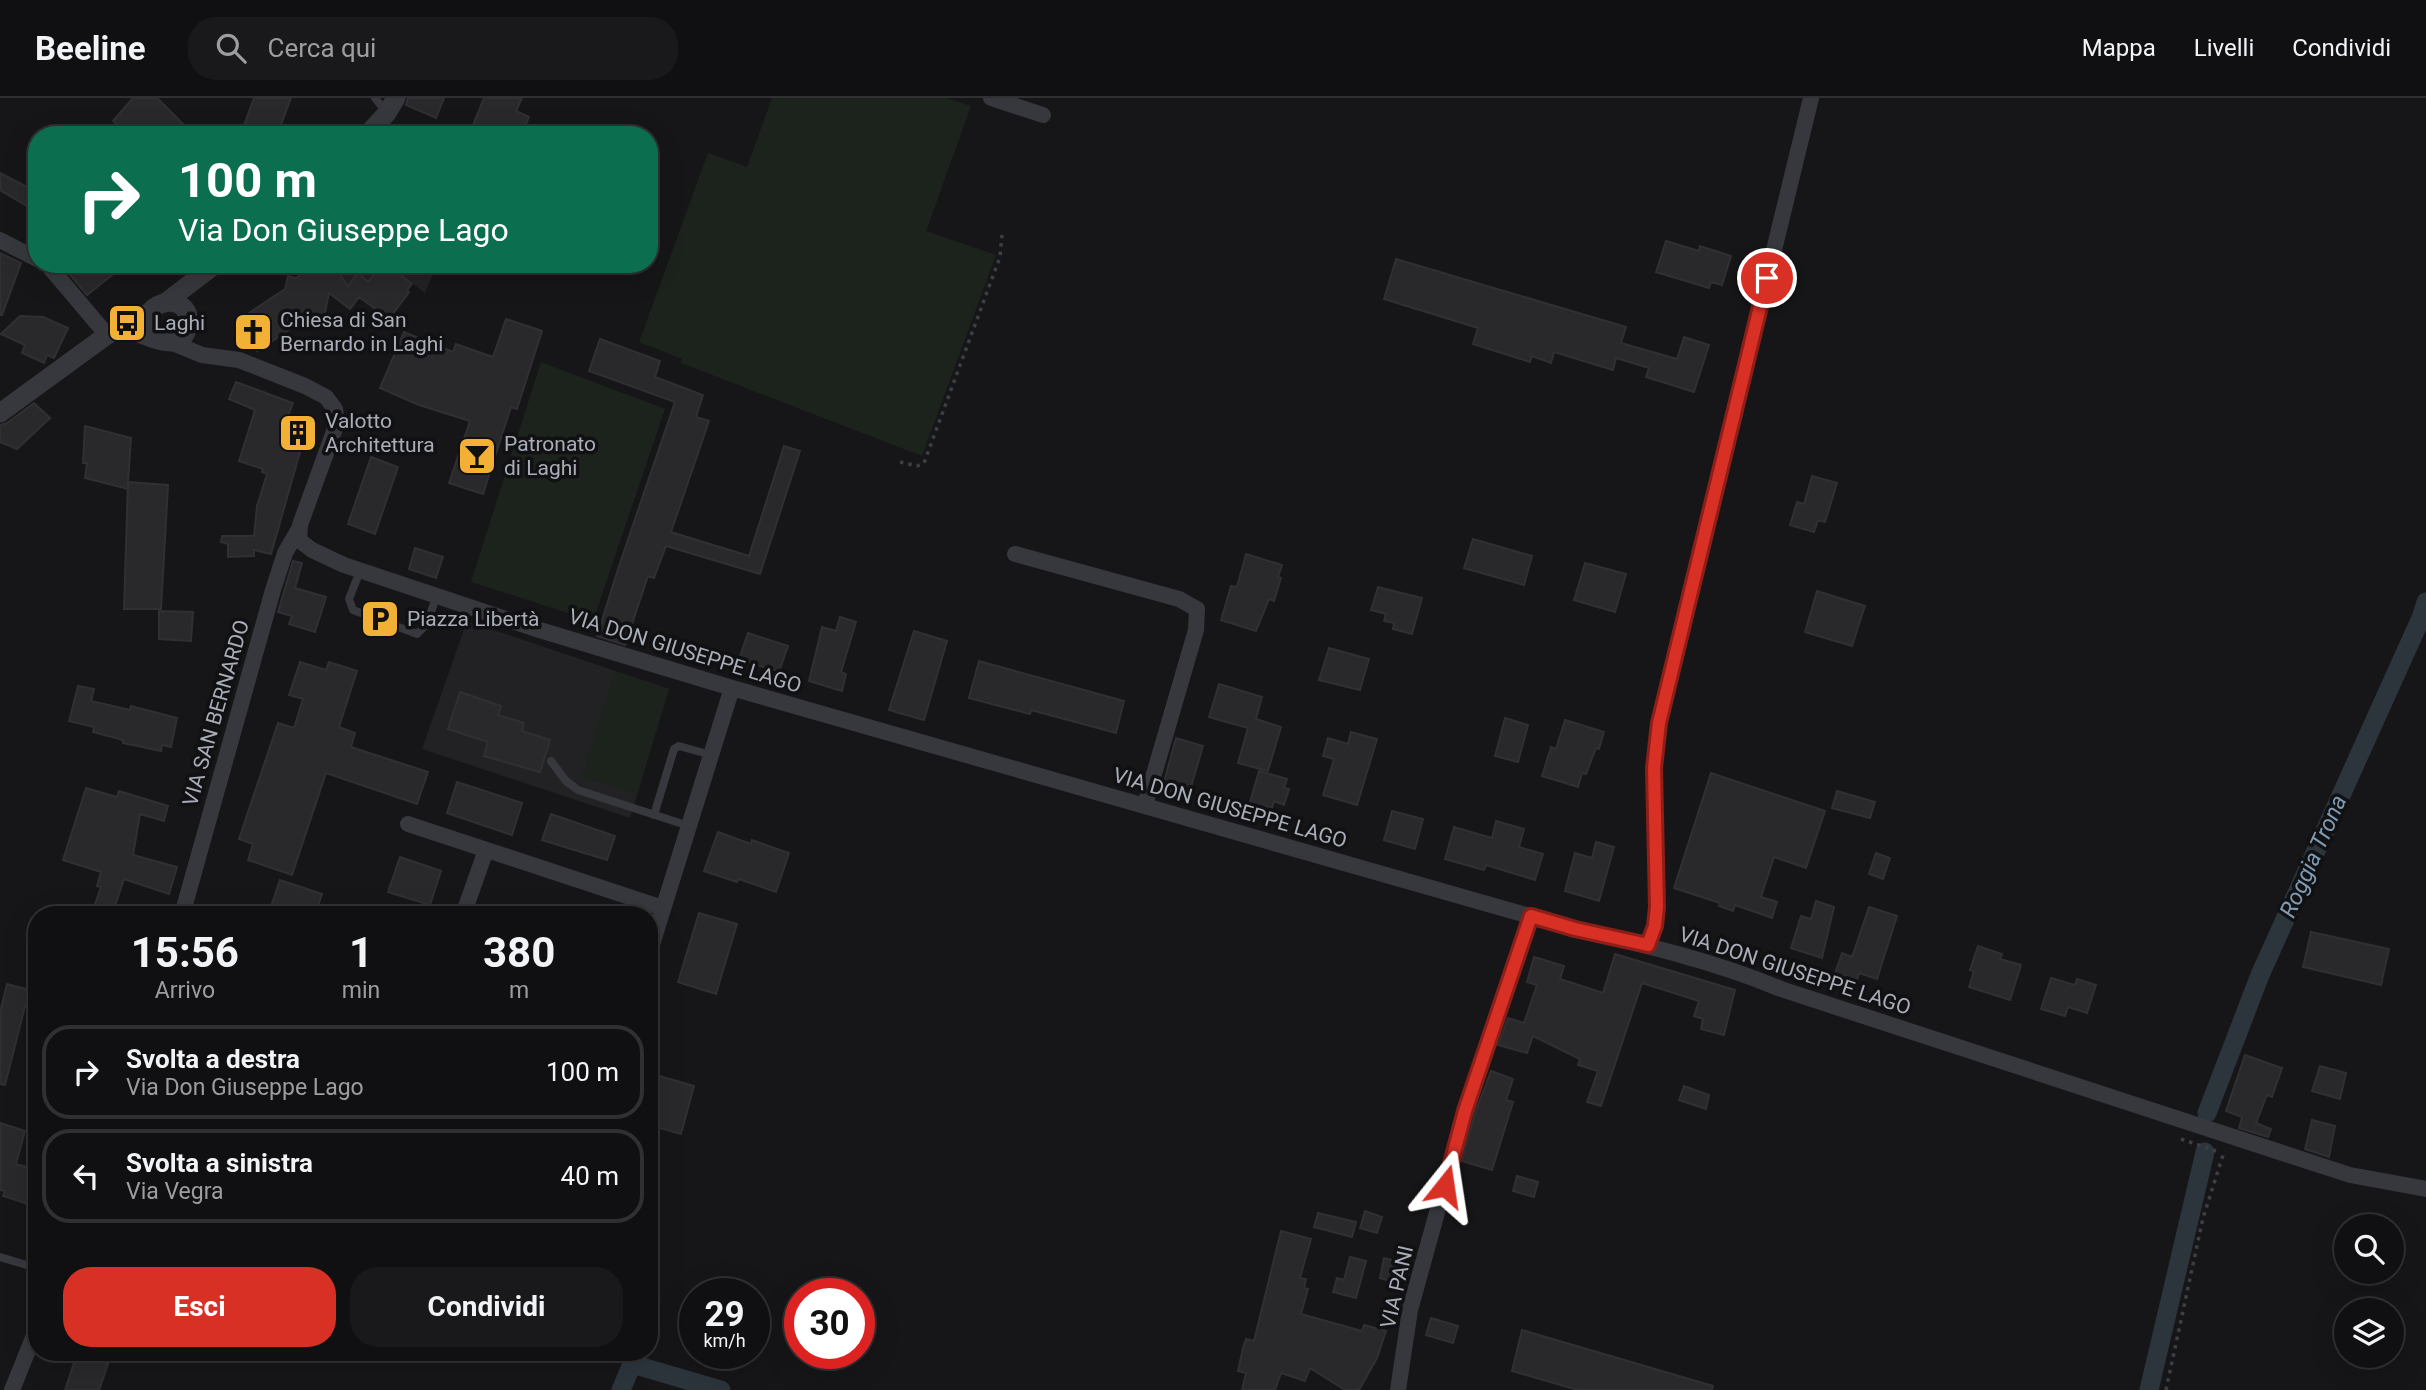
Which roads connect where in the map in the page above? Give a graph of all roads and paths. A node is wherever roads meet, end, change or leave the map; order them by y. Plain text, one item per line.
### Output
1 (991, 98) edge
2 (1811, 98) edge
3 (386, 103) edge
4 (1043, 115) dead end
5 (373, 126) edge
6 (1002, 235) dead end
7 (0, 240) edge
8 (28, 254) edge
9 (56, 273) edge
10 (204, 273) edge
11 (167, 308) junction
12 (115, 331) junction
13 (171, 337) junction
14 (0, 413) edge
15 (901, 462) dead end
16 (300, 525) junction
17 (1015, 554) dead end
18 (359, 571) junction
19 (436, 597) junction
20 (732, 688) junction
21 (710, 755) junction
22 (551, 761) dead end
23 (1145, 805) junction
24 (654, 815) junction
25 (408, 824) dead end
26 (689, 826) junction
27 (486, 850) junction
28 (184, 906) edge
29 (466, 906) edge
30 (657, 906) edge
31 (658, 906) edge
32 (663, 908) junction
33 (1531, 916) junction
34 (658, 924) edge
35 (1648, 945) junction
36 (2230, 1137) junction
37 (2426, 1189) edge
38 (0, 1257) edge
39 (28, 1265) edge
40 (28, 1350) edge
41 (12, 1390) edge
42 (1398, 1390) edge
43 (2166, 1390) edge

1 - 4 street
2 - 35 street
3 - 5 street
6 - 15 path
7 - 8 street
9 - 12 street
10 - 11 street
11 - 12 street
11 - 13 street
11 - 13 street
12 - 13 street
12 - 14 street
13 - 16 street
16 - 18 street, VIA DON GIUSEPPE LAGO
16 - 28 street, VIA SAN BERNARDO
17 - 23 street
18 - 19 street, VIA DON GIUSEPPE LAGO
18 - 19 lane
19 - 20 street, VIA DON GIUSEPPE LAGO
20 - 21 street
20 - 23 street, VIA DON GIUSEPPE LAGO
21 - 24 lane
21 - 26 street
22 - 24 lane
23 - 33 street, VIA DON GIUSEPPE LAGO
24 - 26 lane
25 - 27 street
26 - 32 street
27 - 29 street
27 - 30 street
31 - 32 street
32 - 34 street
33 - 35 street, VIA DON GIUSEPPE LAGO
33 - 42 street, VIA PANI
35 - 36 street, VIA DON GIUSEPPE LAGO
36 - 37 street, VIA DON GIUSEPPE LAGO
36 - 43 path
38 - 39 lane
40 - 41 street

